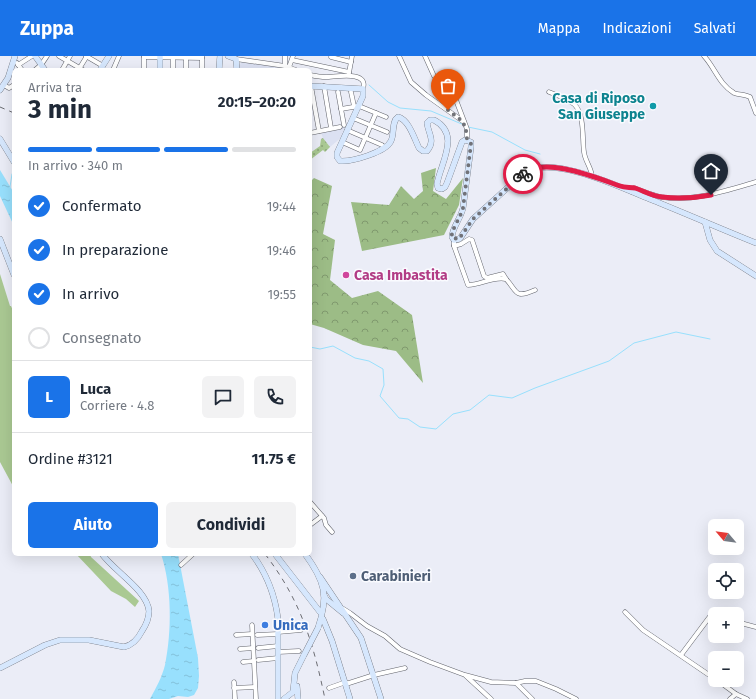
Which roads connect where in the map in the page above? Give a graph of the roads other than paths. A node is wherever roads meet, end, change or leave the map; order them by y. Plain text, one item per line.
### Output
1 (33, 56) edge
2 (47, 56) edge
3 (60, 56) edge
4 (70, 56) edge
5 (87, 56) edge
6 (109, 56) edge
7 (119, 56) edge
8 (220, 56) edge
9 (228, 56) edge
10 (285, 56) edge
11 (352, 56) edge
12 (399, 56) edge
13 (426, 56) edge
14 (704, 56) edge
15 (144, 57) edge
16 (160, 57) edge
17 (173, 57) edge
18 (186, 57) edge
19 (202, 57) edge
20 (15, 58) edge
21 (250, 58) edge
22 (292, 58) edge
23 (331, 58) dead end
24 (236, 59) junction
25 (67, 61) junction
26 (351, 62) junction
27 (18, 65) junction
28 (20, 68) edge
29 (44, 68) edge
30 (63, 68) edge
31 (78, 68) edge
32 (81, 68) edge
33 (102, 68) edge
34 (114, 68) edge
35 (144, 68) edge
36 (160, 68) edge
37 (173, 68) edge
38 (186, 68) edge
39 (202, 68) edge
40 (219, 68) edge
41 (237, 68) edge
42 (287, 68) edge
43 (349, 74) junction
44 (312, 75) edge
45 (4, 85) junction
46 (12, 85) edge
47 (312, 86) edge
48 (324, 86) junction
49 (363, 89) junction
50 (0, 90) edge
51 (312, 91) edge
52 (338, 92) dead end
53 (351, 92) dead end
54 (549, 92) dead end
55 (356, 106) junction
56 (341, 109) junction
57 (328, 111) junction
58 (322, 112) dead end
59 (316, 113) junction
60 (376, 113) junction
61 (756, 113) edge
62 (312, 114) edge
63 (386, 117) dead end
64 (353, 118) junction
65 (464, 123) junction
66 (371, 125) junction
67 (344, 127) junction
68 (331, 128) junction
69 (319, 131) junction
70 (387, 132) dead end
71 (312, 133) edge
72 (365, 138) junction
73 (0, 139) edge
74 (467, 140) junction
75 (342, 142) junction
76 (384, 146) junction
77 (12, 159) edge
78 (592, 176) junction
79 (756, 182) edge
80 (633, 190) junction
81 (705, 222) junction
82 (0, 239) edge
83 (454, 243) junction
84 (756, 243) edge
85 (12, 270) edge
86 (756, 276) edge
87 (496, 277) junction
88 (535, 290) dead end
89 (312, 504) edge
90 (314, 507) joint
91 (322, 516) junction
92 (312, 524) edge
93 (332, 532) dead end
94 (104, 556) edge
95 (190, 556) edge
96 (253, 556) edge
97 (277, 556) edge
98 (306, 556) edge
99 (181, 565) dead end
100 (320, 577) junction
101 (324, 596) junction
102 (334, 597) junction
103 (339, 608) junction
104 (321, 611) junction
105 (625, 612) dead end
106 (324, 619) dead end
107 (708, 619) edge
108 (744, 624) edge
109 (252, 625) dead end
110 (756, 628) edge
111 (301, 630) dead end
112 (278, 633) junction
113 (236, 635) dead end
114 (254, 635) junction
115 (253, 648) junction
116 (258, 648) dead end
117 (240, 649) dead end
118 (299, 651) dead end
119 (278, 652) junction
120 (681, 655) junction
121 (256, 660) junction
122 (243, 662) dead end
123 (0, 668) edge
124 (405, 668) dead end
125 (296, 670) junction
126 (708, 674) edge
127 (374, 675) junction
128 (465, 675) junction
129 (278, 677) junction
130 (234, 682) dead end
131 (346, 683) junction
132 (516, 684) junction
133 (255, 686) junction
134 (727, 687) edge
135 (234, 688) junction
136 (329, 688) dead end
137 (736, 694) junction
138 (287, 698) edge
139 (234, 699) edge
140 (256, 699) edge
141 (278, 699) edge
142 (297, 699) edge
143 (350, 699) edge
144 (381, 699) edge
145 (491, 699) edge
146 (532, 699) edge
147 (576, 699) edge
148 (730, 699) edge
149 (747, 699) edge

1 - 27 street
1 - 29 street
2 - 29 street
3 - 25 street
4 - 25 street
5 - 32 street
5 - 33 street
6 - 33 street
7 - 34 street
8 - 40 street
9 - 24 street
10 - 42 street
11 - 26 street
12 - 65 street
13 - 65 street
14 - 61 street
15 - 16 street
15 - 35 street
16 - 17 street
16 - 36 street
17 - 18 street
17 - 37 street
18 - 19 street
18 - 38 street
19 - 39 street
20 - 27 street
20 - 45 street
21 - 24 street
21 - 42 street
22 - 42 street
22 - 43 street
23 - 26 street
24 - 41 street
25 - 30 street
25 - 31 street
26 - 43 street
27 - 28 street
43 - 44 street
43 - 49 street
45 - 46 street
45 - 50 street
47 - 48 street
48 - 49 street
48 - 57 street
49 - 55 street
51 - 59 street
52 - 56 street
53 - 55 street
54 - 78 street
55 - 56 street
55 - 60 street
55 - 64 street
56 - 67 street
57 - 58 street
57 - 68 street
59 - 62 street
59 - 69 street
60 - 63 street
60 - 66 street
64 - 66 street
64 - 67 street
65 - 74 street
66 - 70 street
66 - 72 street
67 - 68 street
67 - 72 street
67 - 75 street
68 - 69 street
69 - 71 street
72 - 75 street
72 - 76 street
73 - 77 street
74 - 76 street
74 - 83 street
75 - 76 street
78 - 80 street
78 - 83 street
79 - 80 street
80 - 81 street
81 - 84 street
81 - 86 street
82 - 85 street
83 - 87 street
83 - 87 street
87 - 88 street
89 - 90 street
90 - 91 street
91 - 92 street
91 - 93 street
94 - 123 street
95 - 99 street
96 - 112 street
97 - 104 street
98 - 100 street
100 - 101 street
100 - 102 street
101 - 102 street
101 - 103 street
101 - 104 street
102 - 103 street
103 - 104 street
103 - 127 street
103 - 128 street
104 - 125 street, bridge
105 - 120 street
106 - 131 street
107 - 120 street
108 - 110 street
109 - 114 street
111 - 112 street
112 - 114 street
112 - 119 street
113 - 114 street
114 - 115 street
115 - 117 street
115 - 121 street
116 - 119 street
118 - 119 street
119 - 121 street
119 - 129 street
120 - 126 street
121 - 122 street
121 - 133 street
124 - 127 street
125 - 138 street
125 - 142 street
127 - 131 street
127 - 144 street
128 - 132 street
128 - 145 street
129 - 138 street
129 - 141 street
130 - 135 street
131 - 136 street
131 - 143 street
132 - 146 street
132 - 147 street
133 - 135 street
133 - 140 street
134 - 137 street
135 - 139 street
137 - 148 street
137 - 149 street
138 - 142 street

